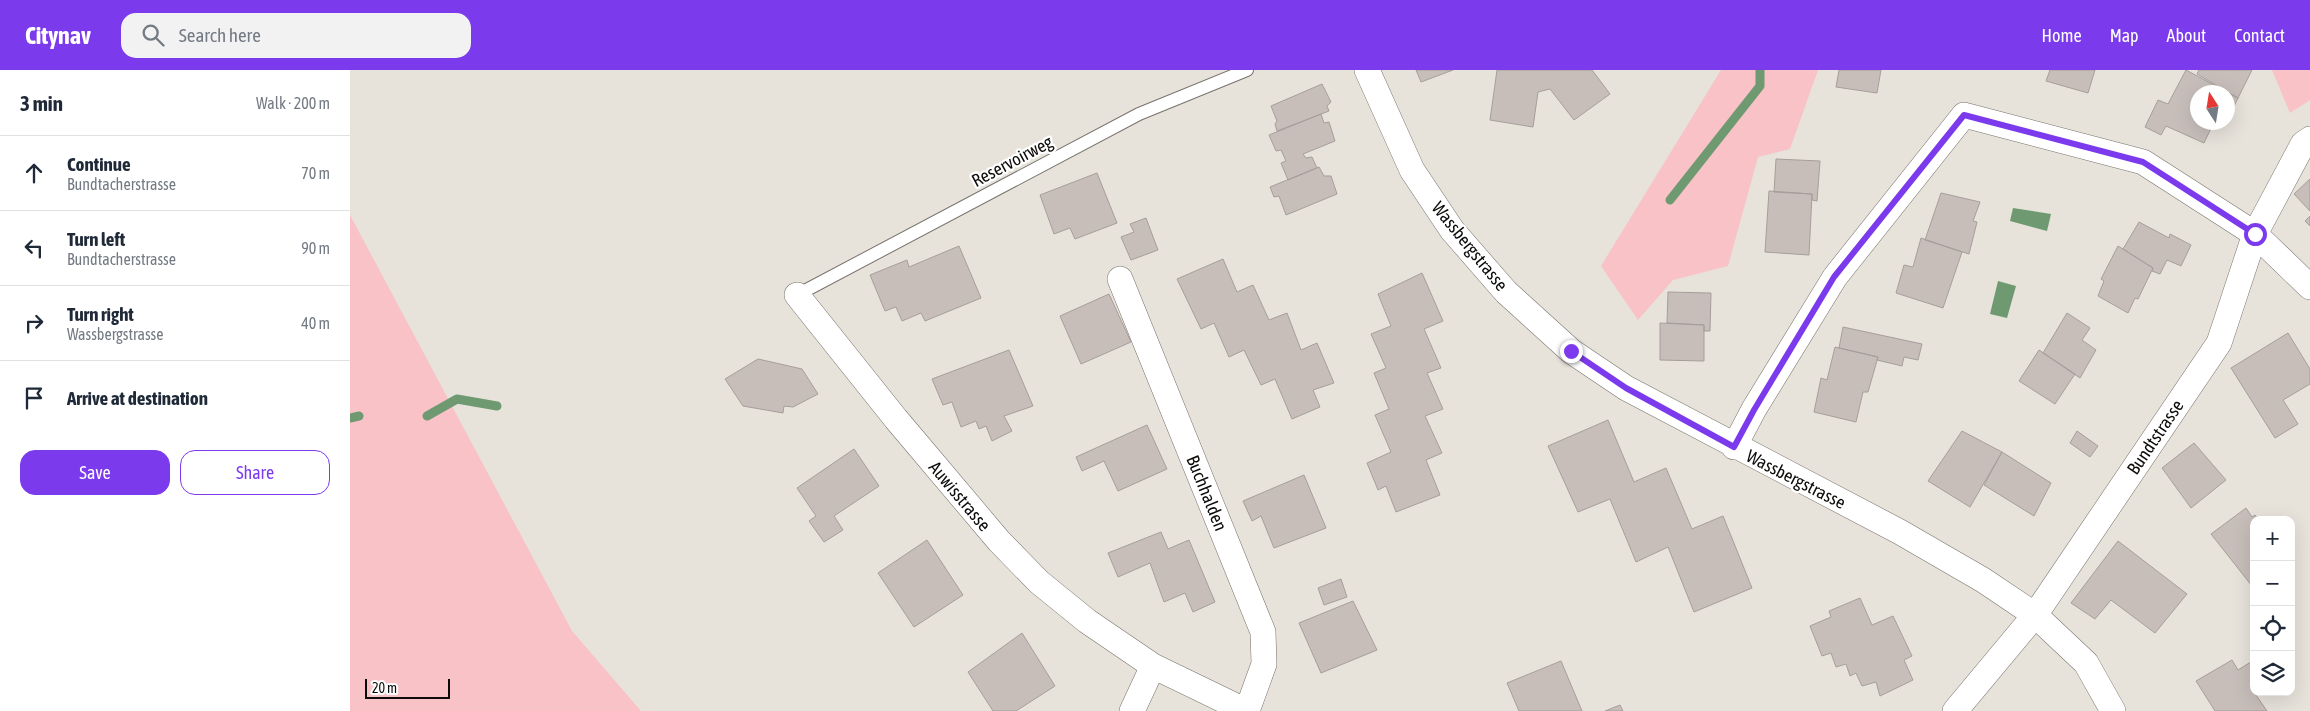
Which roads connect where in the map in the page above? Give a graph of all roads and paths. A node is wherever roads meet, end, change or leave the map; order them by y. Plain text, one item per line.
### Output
1 (1247, 70) edge
2 (1368, 70) edge
3 (2310, 139) edge
4 (2255, 234) junction
5 (1120, 279) dead end
6 (2310, 287) edge
7 (798, 295) joint
8 (1734, 447) junction
9 (2035, 615) junction
10 (1153, 666) junction
11 (1132, 711) edge
12 (1246, 711) edge
13 (1955, 711) edge
14 (2113, 711) edge

1 - 7 lane, Reservoirweg
2 - 8 street, Wassbergstrasse
3 - 4 street, Bundtstrasse
4 - 6 street
4 - 8 street
4 - 9 street, Bundtstrasse
5 - 12 street, Buchhalden
7 - 10 street, Auwisstrasse
8 - 9 street, Wassbergstrasse
9 - 13 street, Bundtstrasse
9 - 14 street, Wassbergstrasse
10 - 11 street
10 - 12 street, Auwisstrasse

